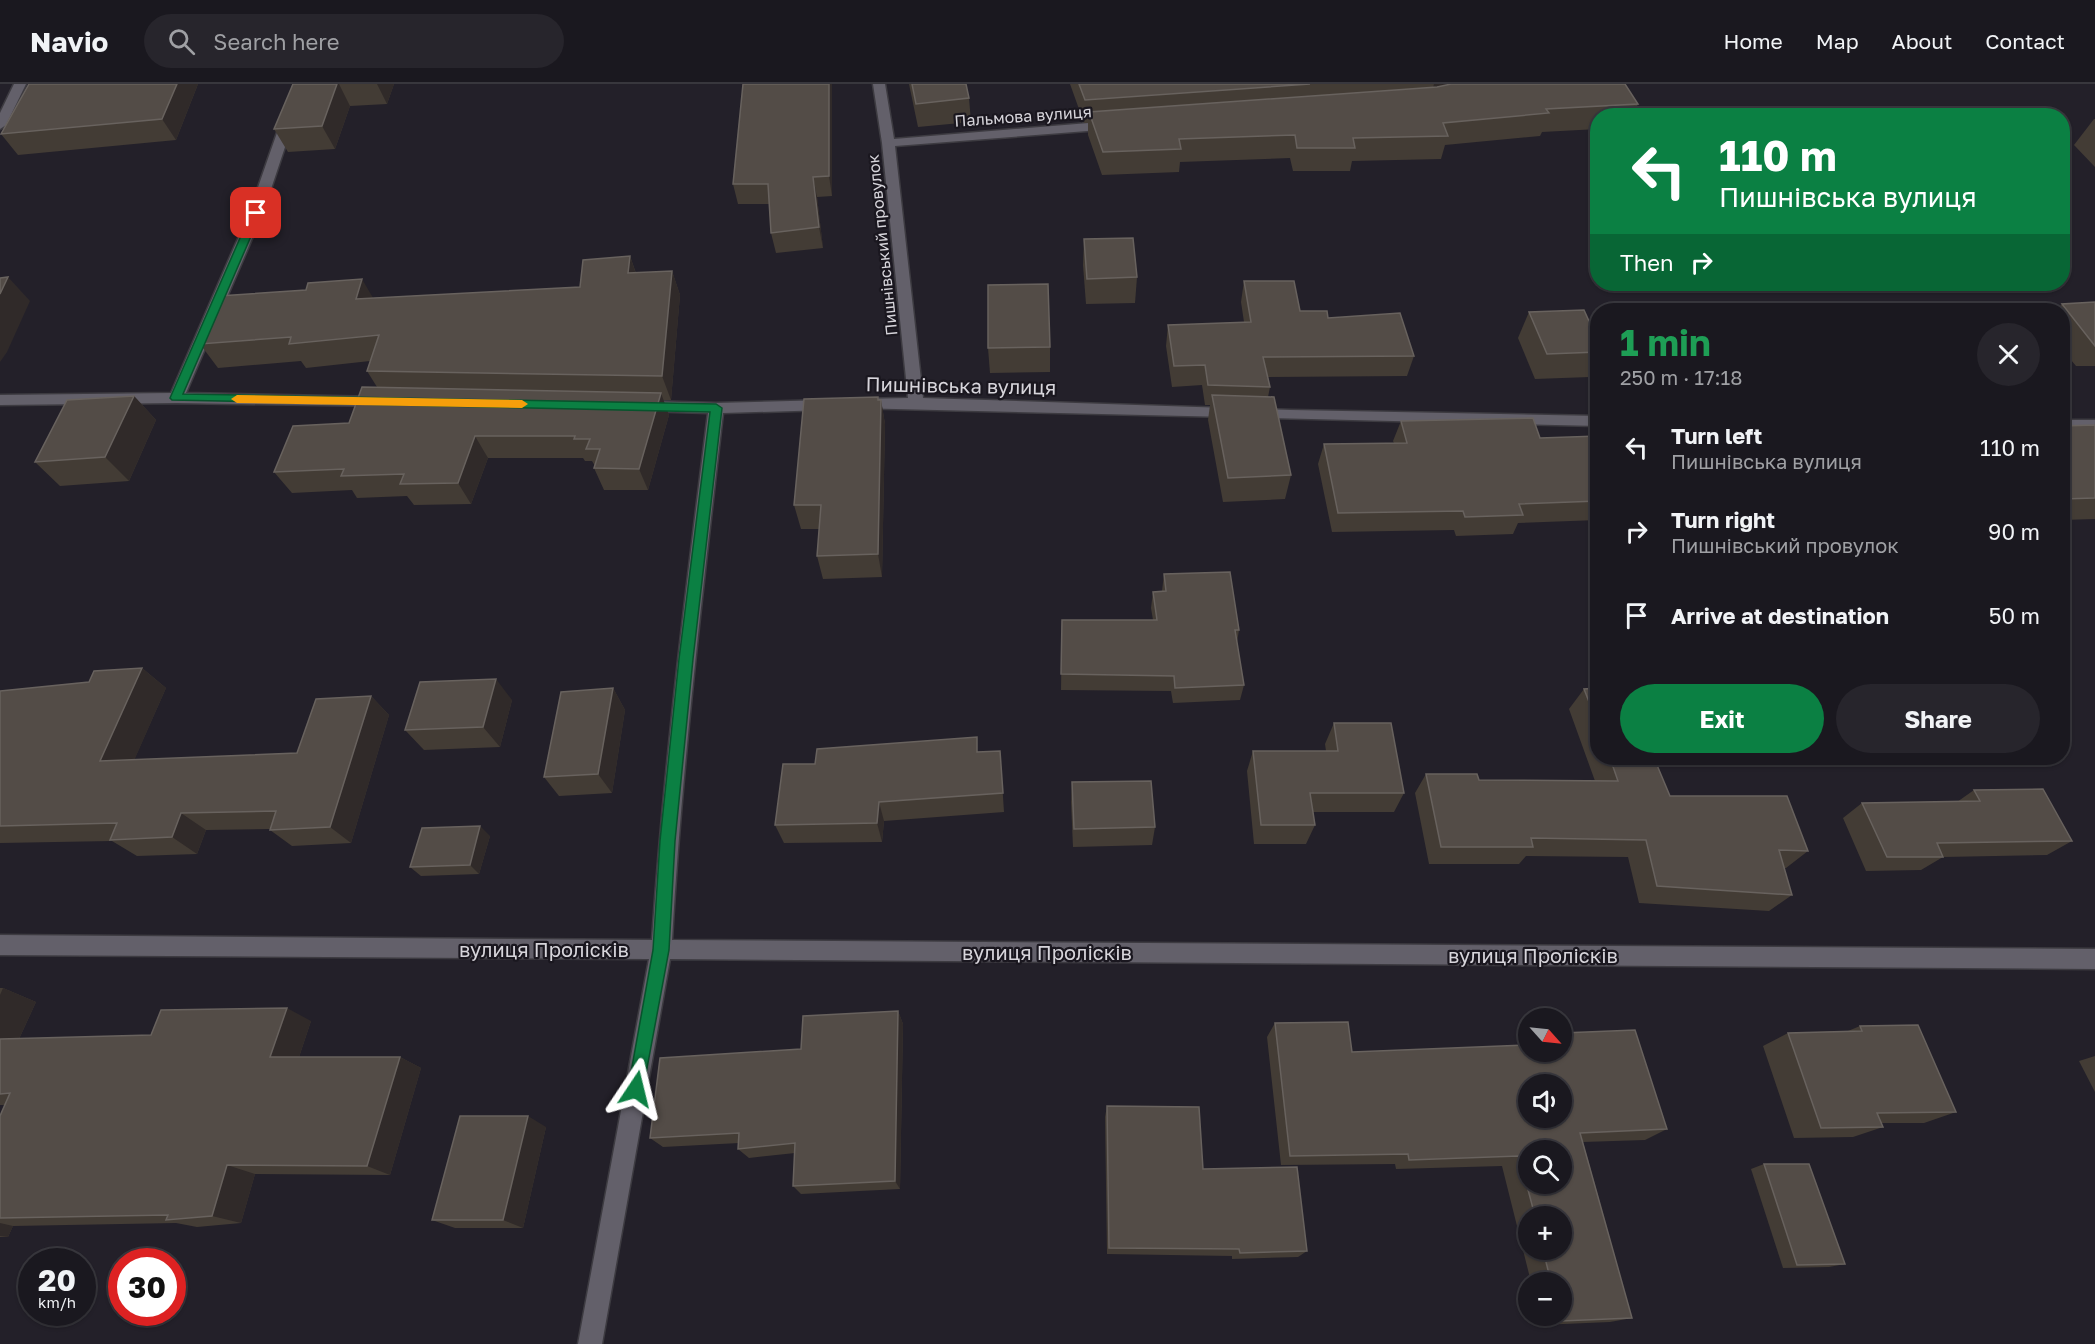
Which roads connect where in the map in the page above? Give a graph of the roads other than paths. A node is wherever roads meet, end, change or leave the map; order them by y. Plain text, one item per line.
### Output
1 (20, 84) edge
2 (300, 84) edge
3 (879, 84) edge
4 (1125, 124) edge
5 (0, 125) edge
6 (888, 142) junction
7 (176, 398) junction
8 (0, 400) edge
9 (399, 402) edge
10 (916, 402) junction
11 (622, 406) edge
12 (716, 408) junction
13 (1590, 421) edge
14 (2070, 425) edge
15 (2095, 425) edge
16 (0, 945) edge
17 (661, 950) junction
18 (2095, 959) edge
19 (590, 1344) edge

1 - 5 street
2 - 7 street
3 - 6 street, Пишнівський провулок
4 - 6 street, Пальмова вулиця
6 - 10 street, Пишнівський провулок
7 - 8 street
7 - 9 street
10 - 12 street, Пишнівська вулиця
10 - 13 street, Пишнівська вулиця
11 - 12 street, Пишнівська вулиця
12 - 17 street
14 - 15 street
16 - 17 street, вулиця Пролісків
17 - 18 street, вулиця Пролісків
17 - 19 street

